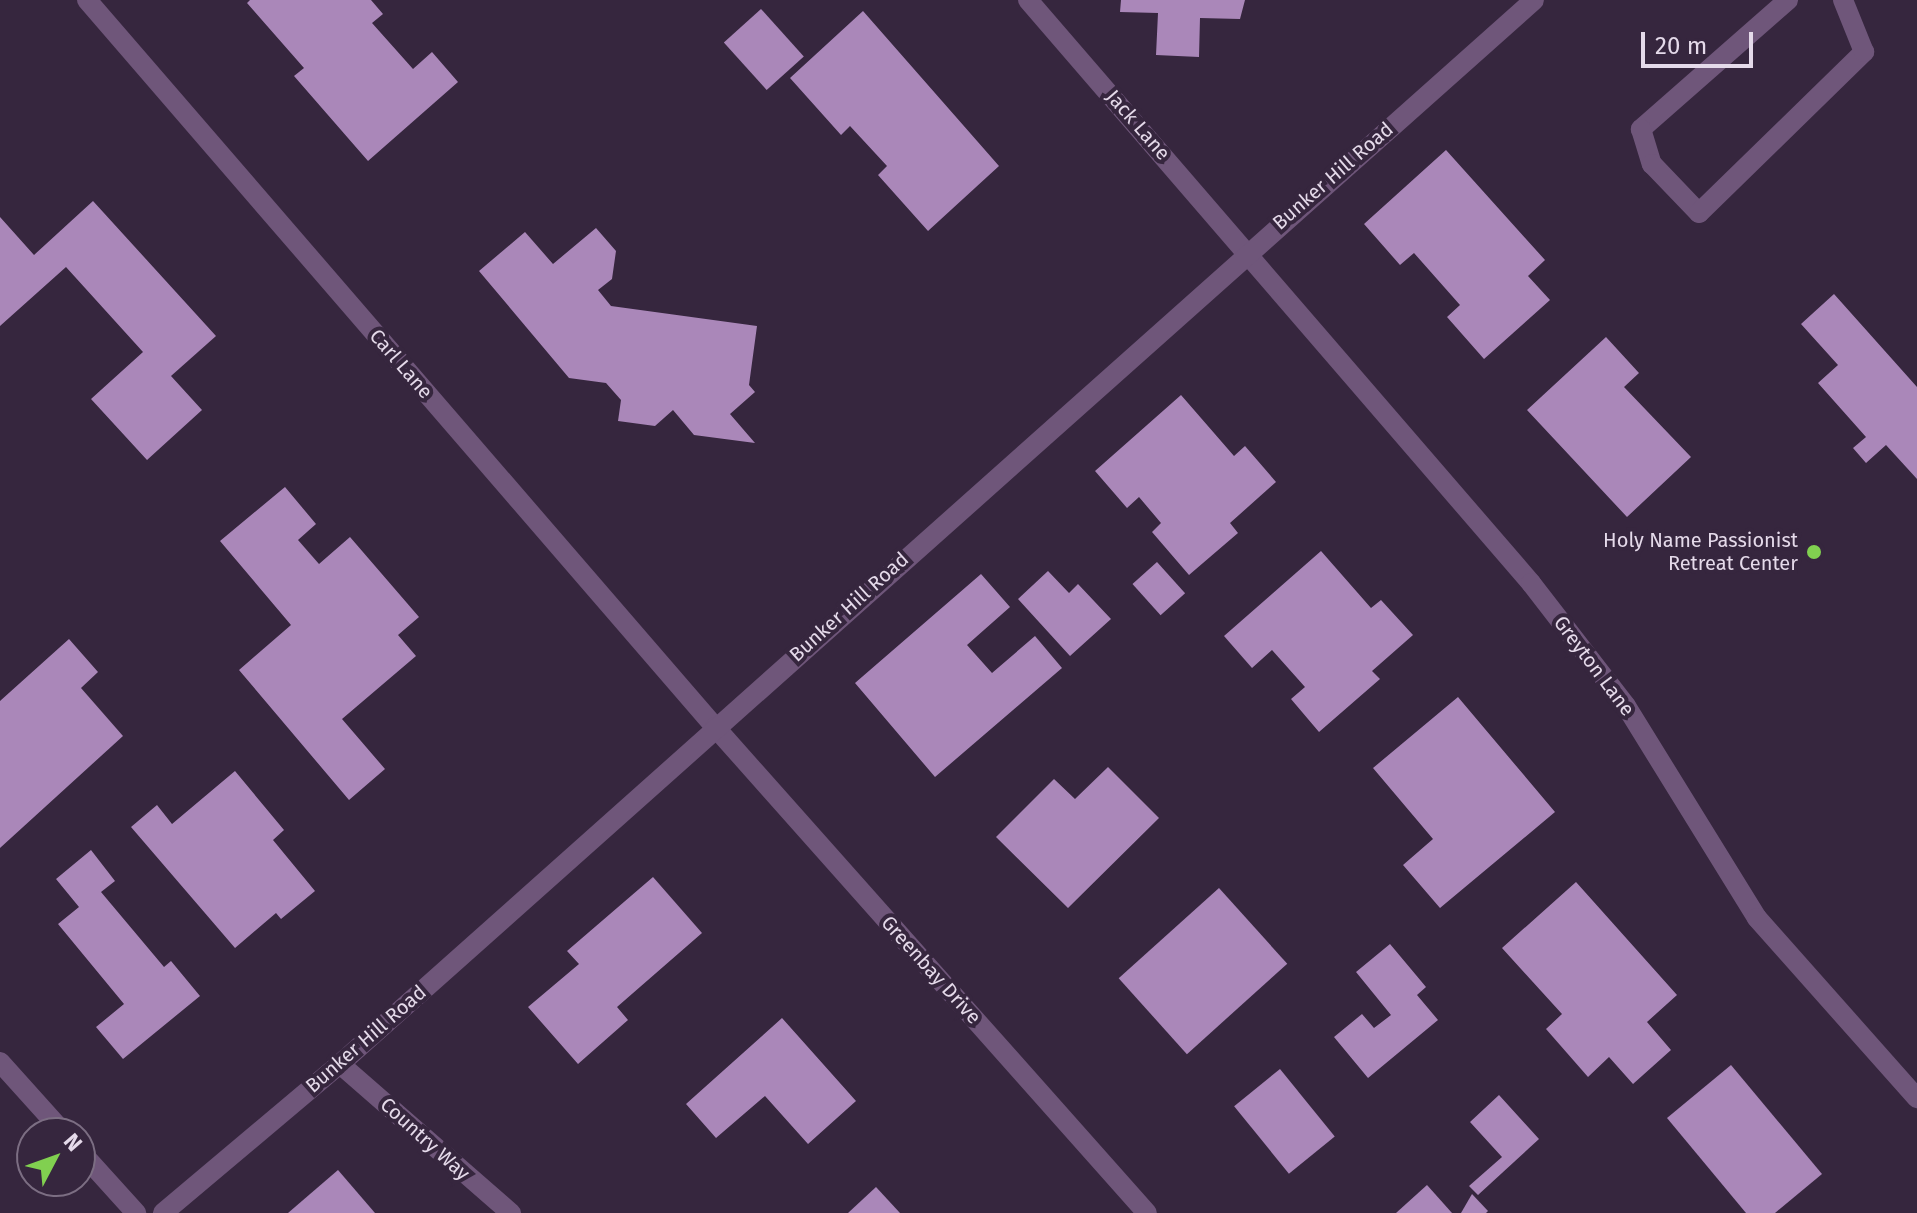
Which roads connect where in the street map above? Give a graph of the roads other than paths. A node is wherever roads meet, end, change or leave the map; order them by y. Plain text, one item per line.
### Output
1 (87, 0) edge
2 (1028, 0) edge
3 (1534, 0) edge
4 (1788, 0) edge
5 (1843, 0) edge
6 (1248, 251) junction
7 (715, 727) junction
8 (0, 1062) edge
9 (340, 1064) junction
10 (1917, 1098) edge
11 (50, 1117) edge
12 (96, 1169) edge
13 (136, 1213) edge
14 (163, 1213) edge
15 (511, 1213) edge
16 (1147, 1213) edge

1 - 7 street, Carl Lane
2 - 6 street, Jack Lane
3 - 6 street, Bunker Hill Road
4 - 5 street
6 - 7 street, Bunker Hill Road
6 - 10 street, Greyton Lane
7 - 9 street, Bunker Hill Road
7 - 16 street, Greenbay Drive
8 - 11 street
9 - 14 street, Bunker Hill Road
9 - 15 street, Country Way
12 - 13 street

